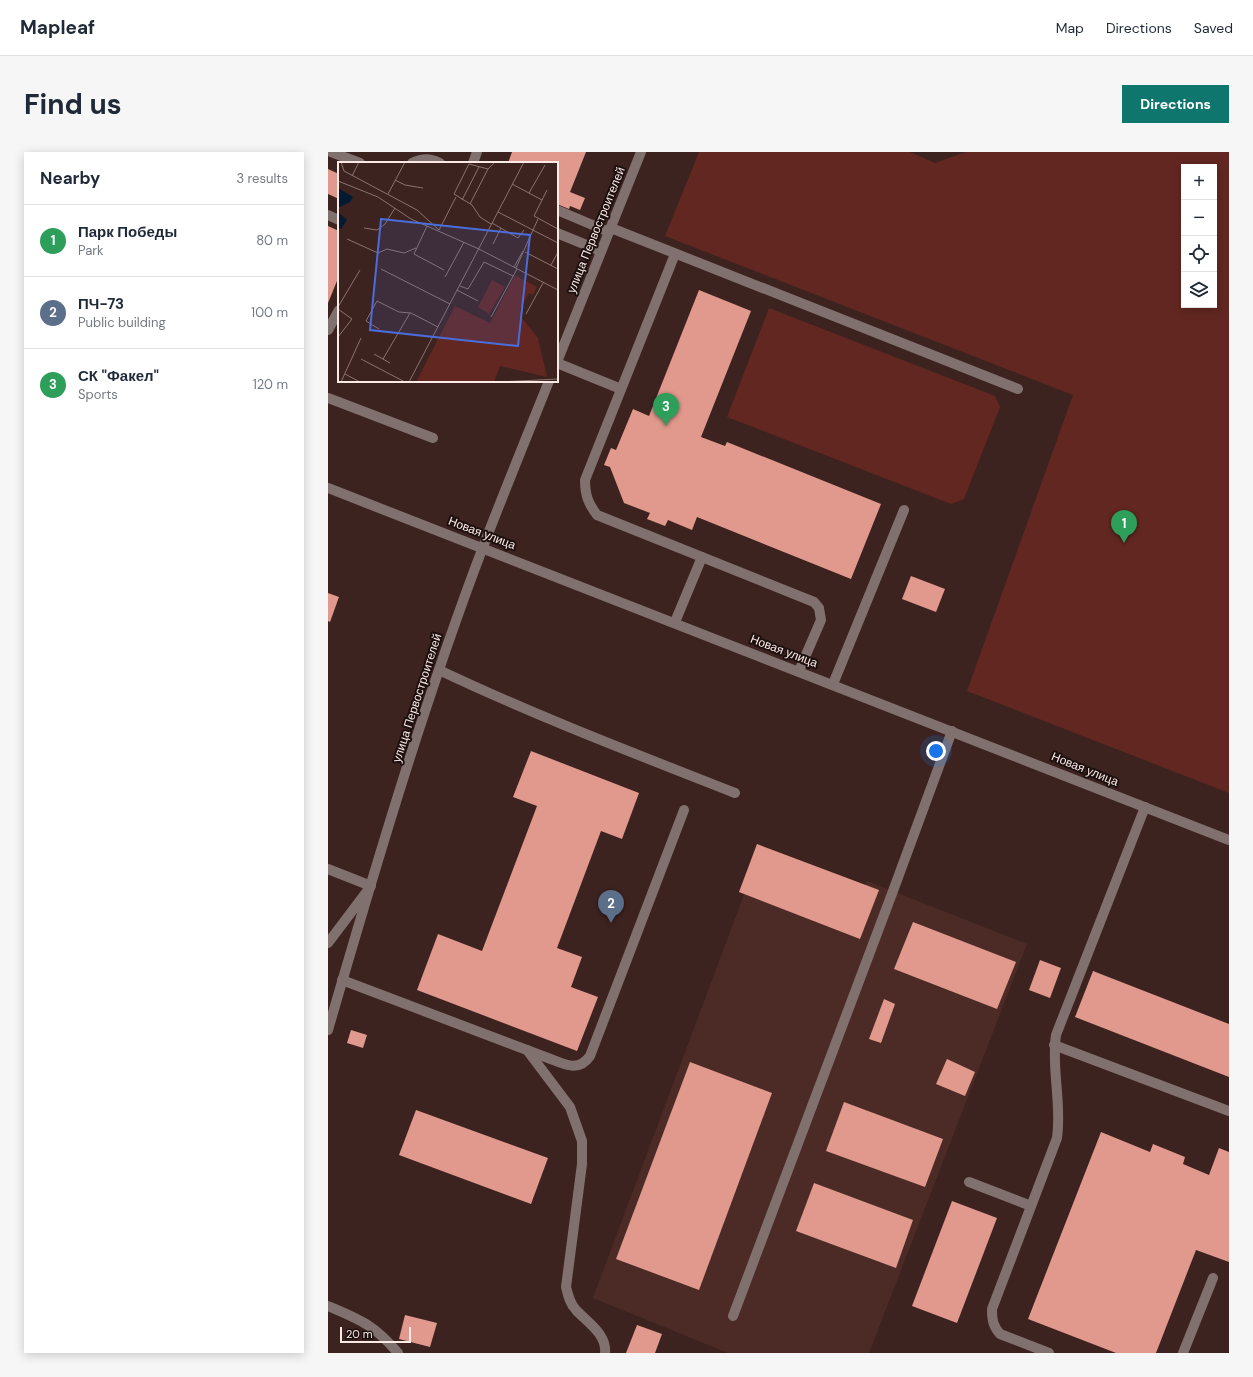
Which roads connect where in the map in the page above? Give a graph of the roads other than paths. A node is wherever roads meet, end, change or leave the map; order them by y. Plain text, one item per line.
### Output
1 (332, 152) edge
2 (477, 152) edge
3 (641, 152) edge
4 (357, 162) edge
5 (414, 162) edge
6 (436, 162) edge
7 (473, 162) edge
8 (558, 210) edge
9 (328, 215) edge
10 (338, 220) edge
11 (610, 230) junction
12 (558, 233) edge
13 (601, 251) junction
14 (675, 254) junction
15 (338, 312) edge
16 (328, 330) edge
17 (558, 359) edge
18 (558, 362) edge
19 (549, 382) edge
20 (621, 389) junction
21 (1018, 390) dead end
22 (328, 398) edge
23 (433, 438) dead end
24 (328, 488) edge
25 (904, 510) dead end
26 (483, 548) junction
27 (702, 558) junction
28 (676, 622) junction
29 (439, 670) junction
30 (799, 671) junction
31 (833, 684) junction
32 (952, 731) junction
33 (735, 793) dead end
34 (1146, 807) junction
35 (684, 810) dead end
36 (1229, 840) edge
37 (328, 869) edge
38 (371, 886) junction
39 (328, 943) edge
40 (342, 980) junction
41 (328, 1030) edge
42 (1054, 1045) junction
43 (527, 1050) junction
44 (1229, 1111) edge
45 (969, 1182) dead end
46 (1032, 1206) junction
47 (1213, 1278) dead end
48 (328, 1306) edge
49 (733, 1316) dead end
50 (398, 1353) edge
51 (605, 1353) edge
52 (1049, 1353) edge
53 (1183, 1353) edge

1 - 4 street
2 - 7 street
3 - 11 street, улица Первостроителей
5 - 6 street
8 - 11 street
9 - 10 street
11 - 13 street, улица Первостроителей
11 - 14 street
12 - 13 street
13 - 17 street, улица Первостроителей
14 - 20 street
14 - 21 street
15 - 16 street
18 - 20 street
19 - 26 street, улица Первостроителей
20 - 27 street
22 - 23 street
24 - 26 street, Новая улица
25 - 31 street
26 - 28 street, Новая улица
26 - 29 street, улица Первостроителей
27 - 28 street
27 - 30 street
28 - 30 street, Новая улица
29 - 33 street
29 - 38 street, улица Первостроителей
30 - 31 street, Новая улица
31 - 32 street, Новая улица
32 - 34 street, Новая улица
32 - 49 street
34 - 36 street, Новая улица
34 - 42 street
35 - 43 street
37 - 38 street
38 - 39 street
38 - 40 street, улица Первостроителей
40 - 41 street, улица Первостроителей
40 - 43 street
42 - 44 street
42 - 46 street
43 - 51 street
45 - 46 street
46 - 52 street
47 - 53 street
48 - 50 street

